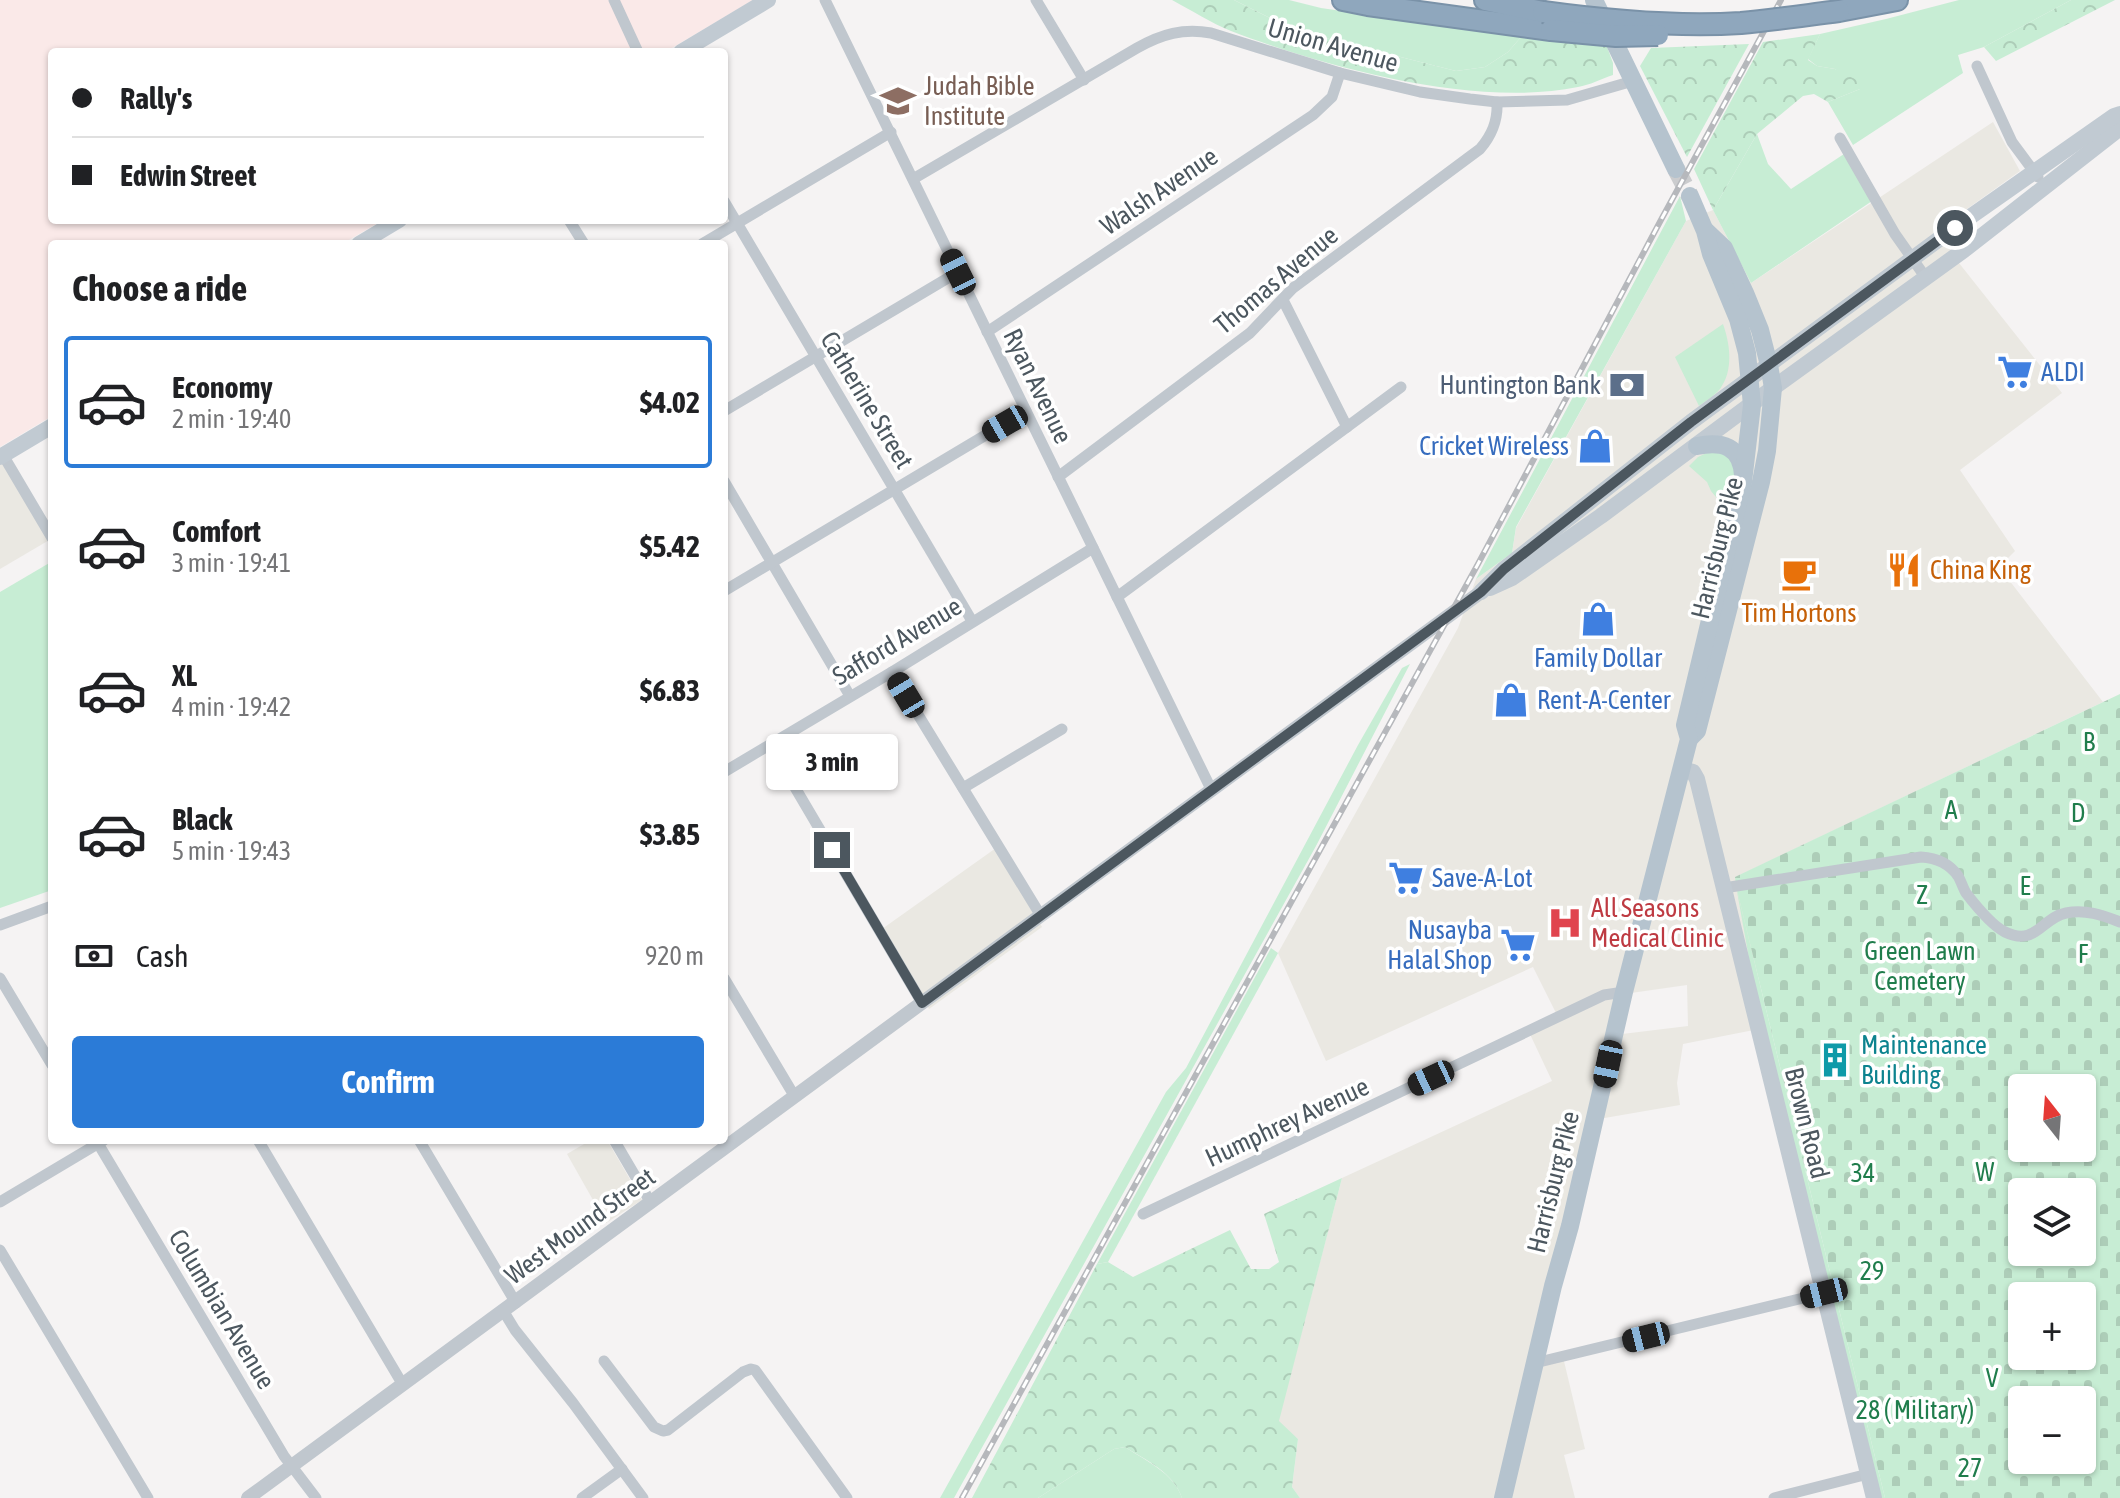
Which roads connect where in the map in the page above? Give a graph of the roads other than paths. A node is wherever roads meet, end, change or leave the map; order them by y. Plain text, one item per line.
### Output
1 (614, 0) edge
2 (768, 0) edge
3 (825, 0) edge
4 (1036, 0) edge
5 (1343, 0) edge
6 (1485, 0) edge
7 (1594, 0) edge
8 (1897, 0) edge
9 (1547, 21) junction
10 (636, 48) edge
11 (688, 48) edge
12 (1977, 66) dead end
13 (1340, 73) junction
14 (1084, 80) junction
15 (1633, 81) junction
16 (1497, 102) junction
17 (2120, 114) edge
18 (2120, 128) edge
19 (891, 132) junction
20 (1840, 138) dead end
21 (1676, 169) tunnel mouth
22 (2035, 172) junction
23 (913, 179) junction
24 (2045, 187) junction
25 (1690, 196) tunnel mouth
26 (728, 208) edge
27 (737, 223) junction
28 (392, 224) edge
29 (1705, 231) junction
30 (366, 240) edge
31 (709, 240) edge
32 (1912, 259) junction
33 (958, 272) junction
34 (1926, 278) junction
35 (1283, 300) junction
36 (987, 332) junction
37 (816, 357) junction
38 (1769, 365) junction
39 (1749, 380) junction
40 (1401, 387) dead end
41 (1773, 388) junction
42 (1752, 405) junction
43 (728, 409) edge
44 (1026, 411) junction
45 (1347, 427) junction
46 (48, 428) edge
47 (1697, 446) junction
48 (2, 456) edge
49 (1058, 477) junction
50 (1743, 482) junction
51 (728, 488) edge
52 (895, 489) junction
53 (48, 531) edge
54 (1093, 548) junction
55 (772, 562) junction
56 (728, 589) edge
57 (1481, 592) junction
58 (1117, 597) junction
59 (972, 621) junction
60 (892, 672) junction
61 (850, 696) junction
62 (1062, 729) dead end
63 (1689, 739) junction
64 (770, 745) junction
65 (1682, 769) junction
66 (728, 770) edge
67 (963, 788) junction
68 (1212, 791) junction
69 (1724, 888) junction
70 (48, 907) edge
71 (1041, 916) junction
72 (2120, 922) edge
73 (0, 925) edge
74 (0, 978) edge
75 (728, 985) edge
76 (1624, 992) junction
77 (922, 1003) junction
78 (48, 1058) edge
79 (795, 1097) junction
80 (95, 1144) edge
81 (102, 1144) edge
82 (260, 1144) edge
83 (421, 1144) edge
84 (616, 1144) edge
85 (0, 1202) edge
86 (651, 1203) junction
87 (1143, 1214) dead end
88 (0, 1250) edge
89 (1824, 1293) junction
90 (510, 1307) junction
91 (604, 1361) dead end
92 (1535, 1363) junction
93 (403, 1385) junction
94 (291, 1466) junction
95 (622, 1469) junction
96 (1868, 1474) junction
97 (148, 1498) edge
98 (248, 1498) edge
99 (316, 1498) edge
100 (582, 1498) edge
101 (643, 1498) edge
102 (847, 1498) edge
103 (1503, 1498) edge
104 (1774, 1498) edge
105 (1874, 1498) edge

1 - 10 street
2 - 11 main road
3 - 19 street, Ryan Avenue
4 - 14 street
5 - 9 highway
6 - 9 highway
7 - 15 main road
8 - 9 highway, bridge
12 - 22 street
13 - 14 street, Union Avenue
13 - 16 street, Union Avenue
13 - 36 street, Walsh Avenue
14 - 23 street, Union Avenue
15 - 16 street, Union Avenue
15 - 21 main road
16 - 35 street, Thomas Avenue
17 - 22 main road, West Mound Street
18 - 24 main road, West Mound Street
19 - 23 street, Ryan Avenue
19 - 27 street
20 - 32 street
22 - 24 street
22 - 32 main road, West Mound Street
23 - 33 street, Ryan Avenue
24 - 34 main road, West Mound Street
25 - 29 main road
26 - 27 street, Catherine Street
27 - 31 street
27 - 37 street, Catherine Street
28 - 30 main road
29 - 38 main road, Harrisburg Pike
29 - 39 main road, Harrisburg Pike
32 - 34 street
32 - 38 main road, West Mound Street
33 - 36 street, Ryan Avenue
33 - 37 street
34 - 41 main road, West Mound Street
35 - 45 street
35 - 49 street, Thomas Avenue
36 - 44 street, Ryan Avenue
37 - 43 street
37 - 52 street, Catherine Street
38 - 39 main road, West Mound Street
38 - 41 main road, Harrisburg Pike
39 - 42 main road, Harrisburg Pike
39 - 57 main road, West Mound Street
40 - 45 street
41 - 42 main road, West Mound Street
41 - 63 main road, Harrisburg Pike
42 - 47 main road, West Mound Street
42 - 50 main road, Harrisburg Pike
44 - 49 street, Ryan Avenue
44 - 52 street
45 - 58 street
46 - 48 main road
47 - 50 main road
47 - 57 main road, West Mound Street
48 - 53 street
49 - 54 street, Ryan Avenue
50 - 63 main road, Harrisburg Pike
51 - 55 street
52 - 55 street
52 - 59 street, Catherine Street
54 - 58 street, Ryan Avenue
54 - 59 street, Safford Avenue
55 - 56 street
55 - 61 street
57 - 68 street, West Mound Street
58 - 68 street, Ryan Avenue
59 - 60 street, Safford Avenue
60 - 61 street, Safford Avenue
60 - 67 street
61 - 64 street, Safford Avenue
62 - 67 street
63 - 65 main road, Harrisburg Pike
64 - 66 street, Safford Avenue
64 - 77 street
65 - 69 main road, Brown Road
65 - 76 main road, Harrisburg Pike
67 - 71 street
68 - 71 street, West Mound Street
69 - 72 street
69 - 89 main road, Brown Road
70 - 73 street
71 - 77 street, West Mound Street
74 - 78 street
75 - 79 street
76 - 87 street, Humphrey Avenue
76 - 92 main road, Harrisburg Pike
77 - 79 street, West Mound Street
79 - 86 street, West Mound Street
80 - 85 street
81 - 94 street, Columbian Avenue
82 - 93 street
83 - 90 street
84 - 86 street
86 - 90 street, West Mound Street
88 - 97 street
89 - 92 street
89 - 96 main road, Brown Road
90 - 93 street, West Mound Street
90 - 95 street
91 - 102 street
92 - 103 main road, Harrisburg Pike
93 - 94 street, West Mound Street
94 - 98 street, West Mound Street
94 - 99 street, Columbian Avenue
95 - 100 street
95 - 101 street
96 - 104 street
96 - 105 main road, Brown Road

